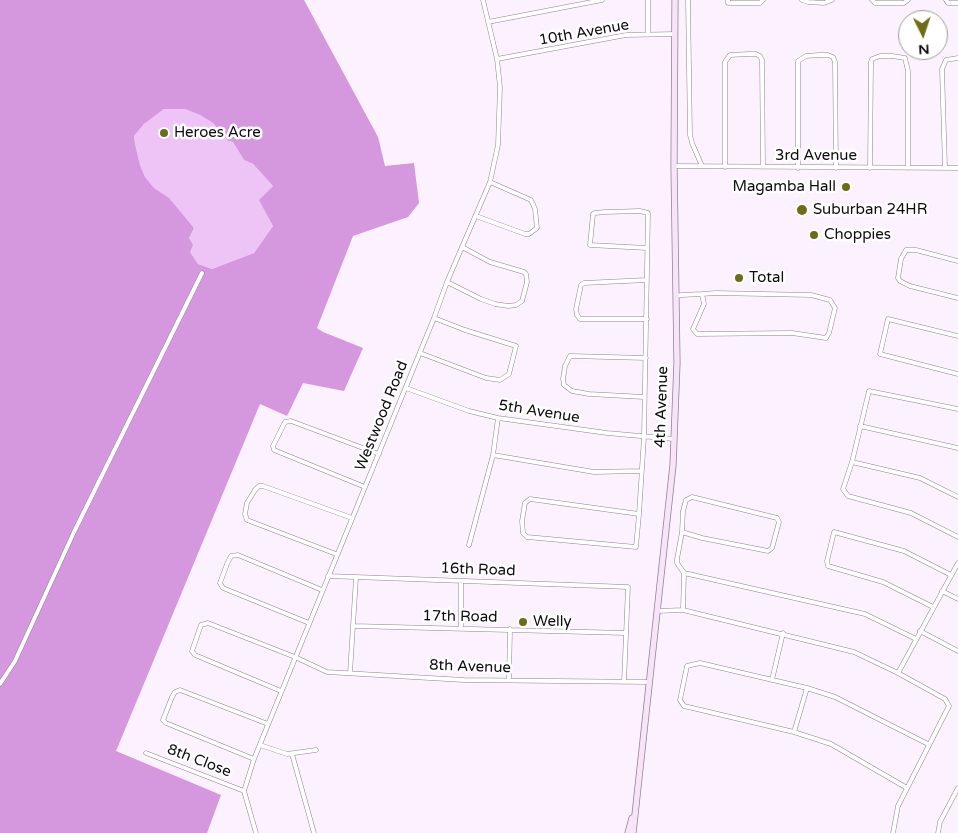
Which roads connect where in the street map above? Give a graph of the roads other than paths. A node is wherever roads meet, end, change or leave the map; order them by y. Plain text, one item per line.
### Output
1 (483, 0) edge
2 (602, 0) edge
3 (648, 0) edge
4 (675, 0) edge
5 (688, 0) edge
6 (728, 0) edge
7 (763, 0) edge
8 (802, 0) edge
9 (832, 0) edge
10 (872, 0) edge
11 (908, 0) edge
12 (946, 0) edge
13 (958, 3) edge
14 (488, 22) junction
15 (675, 34) junction
16 (648, 35) junction
17 (958, 58) edge
18 (497, 60) junction
19 (674, 166) junction
20 (702, 166) junction
21 (725, 167) junction
22 (764, 167) junction
23 (798, 168) junction
24 (836, 168) junction
25 (870, 168) junction
26 (908, 168) junction
27 (945, 168) junction
28 (958, 168) edge
29 (490, 182) junction
30 (476, 216) junction
31 (462, 247) junction
32 (647, 248) junction
33 (958, 261) edge
34 (202, 273) dead end
35 (647, 280) junction
36 (447, 282) junction
37 (702, 294) junction
38 (676, 296) junction
39 (958, 298) edge
40 (434, 318) junction
41 (647, 320) junction
42 (958, 336) edge
43 (420, 353) junction
44 (646, 358) junction
45 (958, 374) edge
46 (406, 388) junction
47 (644, 397) junction
48 (958, 409) edge
49 (498, 418) junction
50 (860, 426) junction
51 (644, 436) junction
52 (674, 439) junction
53 (958, 448) edge
54 (379, 454) junction
55 (493, 455) junction
56 (852, 462) junction
57 (641, 471) junction
58 (365, 488) junction
59 (958, 497) edge
60 (639, 514) junction
61 (352, 518) junction
62 (682, 532) junction
63 (958, 537) edge
64 (469, 545) dead end
65 (336, 554) junction
66 (958, 562) edge
67 (684, 573) junction
68 (951, 575) junction
69 (328, 576) junction
70 (356, 578) junction
71 (461, 581) junction
72 (322, 590) junction
73 (942, 591) junction
74 (958, 599) edge
75 (933, 607) junction
76 (683, 610) junction
77 (657, 611) junction
78 (309, 623) junction
79 (354, 626) junction
80 (461, 628) junction
81 (510, 629) junction
82 (920, 631) junction
83 (626, 633) junction
84 (783, 633) junction
85 (916, 639) junction
86 (958, 651) edge
87 (295, 657) junction
88 (350, 673) junction
89 (898, 673) junction
90 (509, 680) junction
91 (772, 680) junction
92 (624, 682) junction
93 (648, 682) junction
94 (0, 684) edge
95 (806, 688) junction
96 (281, 691) junction
97 (268, 724) junction
98 (794, 732) junction
99 (928, 744) junction
100 (260, 745) junction
101 (316, 750) dead end
102 (146, 753) dead end
103 (292, 754) junction
104 (254, 759) junction
105 (907, 788) junction
106 (958, 788) edge
107 (244, 791) junction
108 (634, 814) junction
109 (256, 833) edge
110 (314, 833) edge
111 (628, 833) edge
112 (633, 833) edge
113 (893, 833) edge
114 (938, 833) edge

1 - 14 street, Westwood Road
2 - 14 street
3 - 16 street
4 - 15 street, 4th Avenue
5 - 20 street
6 - 7 street
8 - 9 street
10 - 11 street
12 - 13 street
14 - 18 street, Westwood Road
15 - 16 street, 10th Avenue
15 - 19 street, 4th Avenue
16 - 18 street, 10th Avenue
17 - 27 street
18 - 29 street, Westwood Road
19 - 20 street, 3rd Avenue
19 - 38 street, 4th Avenue
20 - 21 street, 3rd Avenue
21 - 22 street, 3rd Avenue
21 - 22 street
22 - 23 street, 3rd Avenue
23 - 24 street, 3rd Avenue
23 - 24 street
24 - 25 street, 3rd Avenue
25 - 26 street, 3rd Avenue
25 - 26 street
26 - 27 street, 3rd Avenue
27 - 28 street, 3rd Avenue
29 - 30 street, Westwood Road
29 - 30 street
30 - 31 street, Westwood Road
31 - 36 street, Westwood Road
31 - 36 street
32 - 32 street
32 - 35 street
33 - 39 street
34 - 94 street
35 - 41 street
35 - 41 street
36 - 40 street, Westwood Road
37 - 37 street
37 - 38 street
38 - 52 street, 4th Avenue
40 - 43 street, Westwood Road
40 - 43 street
41 - 44 street
42 - 45 street
43 - 46 street, Westwood Road
44 - 47 street
44 - 47 street
46 - 49 street, 5th Avenue
46 - 54 street, Westwood Road
47 - 51 street
48 - 50 street
49 - 51 street, 5th Avenue
49 - 55 street
50 - 53 street
50 - 56 street
51 - 52 street, 5th Avenue
51 - 57 street
52 - 77 street, 4th Avenue
54 - 58 street, Westwood Road
54 - 58 street
55 - 57 street
55 - 64 street
56 - 59 street
56 - 63 street
57 - 60 street
58 - 61 street, Westwood Road
60 - 60 street
61 - 65 street, Westwood Road
61 - 65 street
62 - 62 street
62 - 67 street
65 - 69 street, Westwood Road
66 - 68 street
67 - 76 street
67 - 85 street
68 - 73 street
68 - 75 street
69 - 70 street, 16th Road
69 - 72 street, Westwood Road
70 - 71 street, 16th Road
70 - 79 street
71 - 80 street
71 - 83 street, 16th Road
72 - 78 street, Westwood Road
72 - 78 street
73 - 74 street
73 - 75 street
75 - 82 street
76 - 77 street
76 - 84 street
77 - 93 street, 4th Avenue
78 - 87 street, Westwood Road
79 - 80 street, 17th Road
79 - 88 street
80 - 81 street, 17th Road
81 - 83 street, 17th Road
81 - 90 street
82 - 85 street
82 - 86 street
83 - 92 street
84 - 89 street
84 - 91 street
85 - 89 street
87 - 88 street, 8th Avenue
87 - 96 street, Westwood Road
87 - 96 street, 8th Avenue
88 - 90 street, 8th Avenue
89 - 99 street
90 - 92 street, 8th Avenue
91 - 95 street
91 - 98 street
92 - 93 street, 8th Avenue
93 - 108 street, 4th Avenue
95 - 98 street
95 - 99 street
96 - 97 street, Westwood Road
97 - 100 street, Westwood Road
97 - 104 street
98 - 105 street
99 - 105 street
100 - 103 street
100 - 104 street, Westwood Road
101 - 103 street
102 - 107 street, 8th Close
103 - 110 street
104 - 107 street, Westwood Road
105 - 113 street
106 - 114 street
107 - 109 street
108 - 111 street
108 - 112 street

